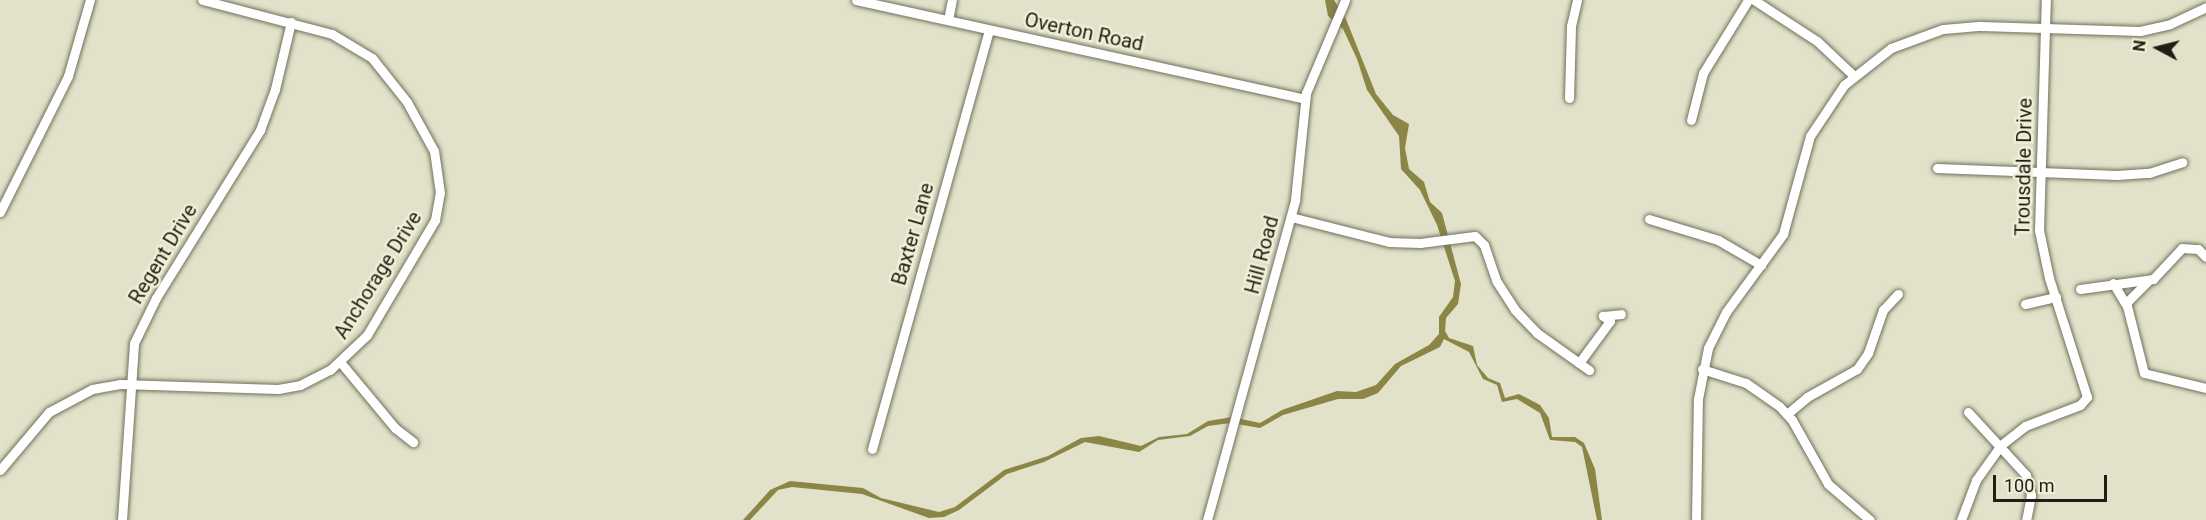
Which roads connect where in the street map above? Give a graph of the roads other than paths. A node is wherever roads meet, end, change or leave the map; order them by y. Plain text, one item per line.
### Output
1 (90, 0) edge
2 (202, 0) edge
3 (856, 0) edge
4 (952, 0) edge
5 (1577, 0) edge
6 (1748, 0) edge
7 (1754, 0) edge
8 (2046, 0) edge
9 (1344, 3) edge
10 (2206, 7) edge
11 (948, 20) junction
12 (291, 22) junction
13 (2046, 28) junction
14 (989, 30) junction
15 (1854, 76) junction
16 (1569, 98) dead end
17 (1305, 99) junction
18 (1691, 120) dead end
19 (2182, 162) dead end
20 (1937, 168) dead end
21 (2039, 173) junction
22 (0, 212) edge
23 (1291, 217) junction
24 (1649, 219) dead end
25 (2206, 257) edge
26 (1761, 265) junction
27 (2149, 280) junction
28 (2113, 283) junction
29 (2080, 289) dead end
30 (1898, 294) dead end
31 (2056, 297) junction
32 (2126, 303) junction
33 (2025, 304) dead end
34 (1621, 314) dead end
35 (341, 363) junction
36 (1579, 363) junction
37 (1702, 369) junction
38 (1589, 370) dead end
39 (128, 384) junction
40 (2206, 388) edge
41 (1968, 412) dead end
42 (1787, 414) junction
43 (413, 442) dead end
44 (2001, 445) junction
45 (872, 449) dead end
46 (0, 470) edge
47 (122, 520) edge
48 (1207, 520) edge
49 (1696, 520) edge
50 (1870, 520) edge
51 (1961, 520) edge
52 (2026, 520) edge

1 - 22 street
2 - 12 street, Anchorage Drive
3 - 11 street, Overton Road
4 - 11 street
5 - 16 street
6 - 18 street
7 - 15 street
8 - 13 street, Trousdale Drive
9 - 17 street, Hill Road
10 - 13 street
11 - 14 street, Overton Road
12 - 35 street, Anchorage Drive
12 - 39 street, Regent Drive
13 - 15 street
13 - 21 street, Trousdale Drive
14 - 17 street, Overton Road
14 - 45 street, Baxter Lane
15 - 26 street
17 - 23 street, Hill Road
19 - 21 street
20 - 21 street
21 - 31 street, Trousdale Drive
23 - 36 street
23 - 48 street, Hill Road
24 - 26 street
25 - 27 street
26 - 37 street
27 - 28 street
27 - 32 street
28 - 29 street
28 - 32 street
30 - 42 street
31 - 33 street
31 - 44 street, Trousdale Drive
32 - 40 street
34 - 36 street
35 - 39 street, Anchorage Drive
35 - 43 street
36 - 38 street
37 - 42 street
37 - 49 street
39 - 46 street, Anchorage Drive
39 - 47 street, Regent Drive
41 - 44 street
42 - 50 street
44 - 51 street
44 - 52 street

